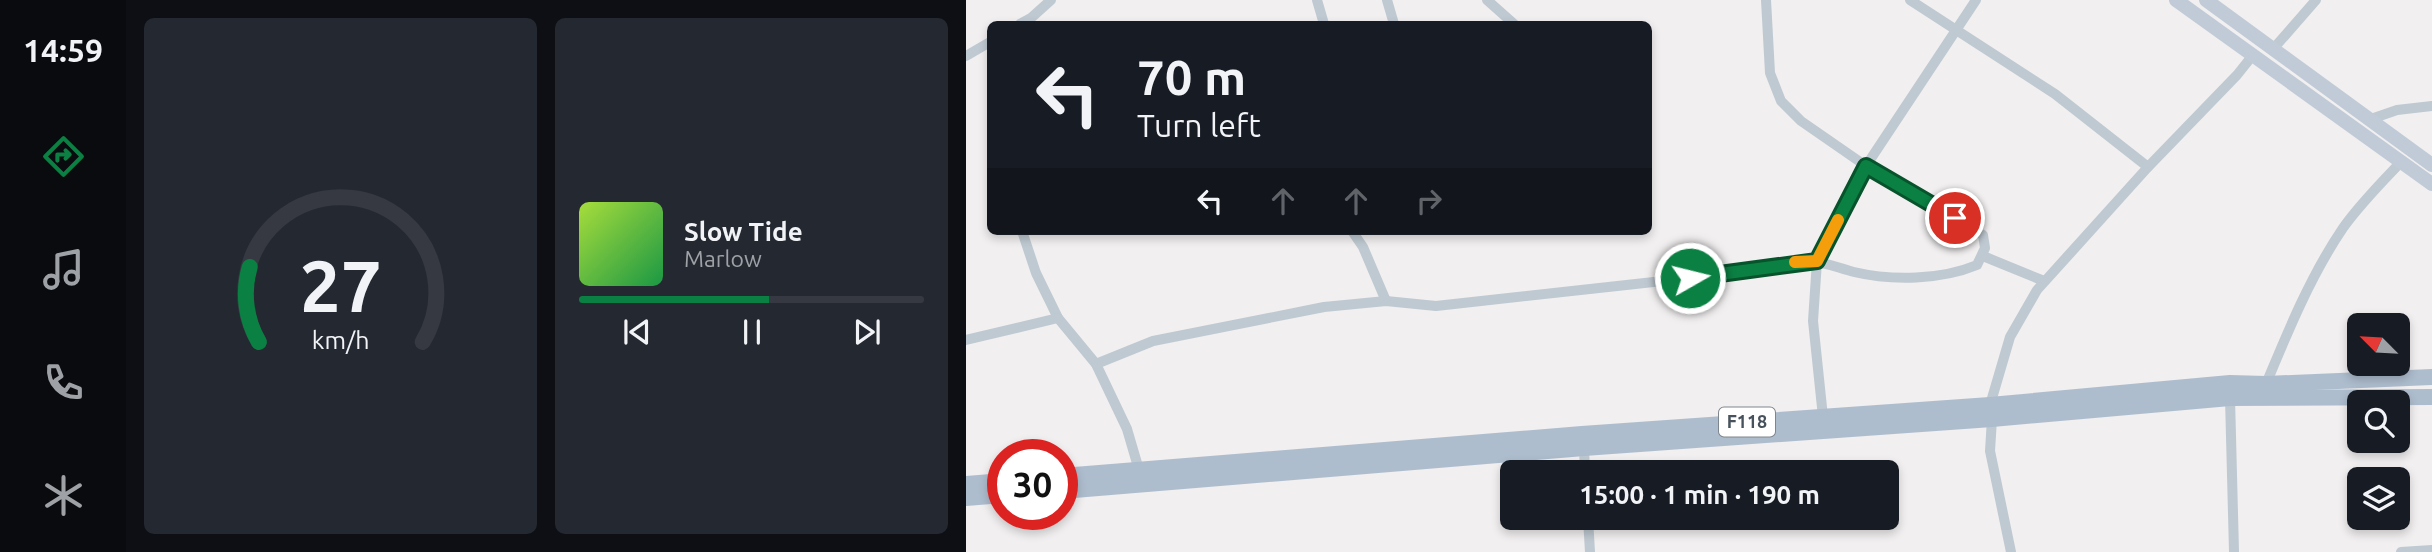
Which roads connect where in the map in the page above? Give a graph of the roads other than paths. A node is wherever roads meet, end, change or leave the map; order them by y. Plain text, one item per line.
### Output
1 (1051, 0) edge
2 (1317, 0) edge
3 (1387, 0) edge
4 (1487, 0) edge
5 (1766, 0) edge
6 (1910, 0) edge
7 (1976, 0) edge
8 (2176, 0) edge
9 (2207, 0) edge
10 (2316, 0) edge
11 (1026, 21) edge
12 (1323, 21) edge
13 (1393, 21) edge
14 (1511, 21) edge
15 (1955, 31) junction
16 (987, 44) edge
17 (2274, 48) junction
18 (2253, 55) junction
19 (966, 56) edge
20 (2432, 106) edge
21 (2371, 119) junction
22 (2401, 162) junction
23 (2432, 165) edge
24 (1866, 166) junction
25 (2148, 167) junction
26 (2432, 184) edge
27 (1023, 235) edge
28 (1355, 235) edge
29 (1983, 256) junction
30 (1817, 261) junction
31 (2045, 281) junction
32 (1386, 301) junction
33 (1058, 318) junction
34 (966, 340) edge
35 (1096, 364) junction
36 (2432, 377) edge
37 (2266, 384) junction
38 (2432, 397) edge
39 (2230, 398) junction
40 (1991, 412) junction
41 (1823, 417) junction
42 (1584, 448) junction
43 (1584, 460) edge
44 (1139, 470) junction
45 (1078, 475) edge
46 (987, 482) edge
47 (966, 484) edge
48 (1078, 490) edge
49 (987, 496) edge
50 (966, 498) edge
51 (1589, 530) edge
52 (2432, 550) edge
53 (1590, 552) edge
54 (2011, 552) edge
55 (2234, 552) edge
56 (2401, 552) edge

1 - 11 street
2 - 12 street
3 - 13 street
4 - 14 street
5 - 24 street
6 - 15 street
7 - 15 street
8 - 18 main road
9 - 17 main road
10 - 17 street
15 - 24 street
15 - 25 street
16 - 19 street
17 - 21 main road
18 - 22 main road
18 - 25 street
20 - 21 street
21 - 23 main road
22 - 26 main road
22 - 37 street
24 - 29 street
24 - 30 street
25 - 31 street
27 - 33 street
28 - 32 street
29 - 30 street
29 - 31 street
30 - 32 street
30 - 41 street
31 - 40 street
32 - 35 street
33 - 34 street
33 - 35 street
35 - 44 street
36 - 37 main road, F118
37 - 40 main road, F118
38 - 39 main road, F118
39 - 40 main road, F118
39 - 55 street
40 - 41 main road, F118
40 - 42 main road, F118
40 - 54 street
41 - 44 main road, F118
42 - 43 street
42 - 48 main road, F118
44 - 45 main road, F118
46 - 47 main road
49 - 50 main road
51 - 53 street
52 - 56 street

